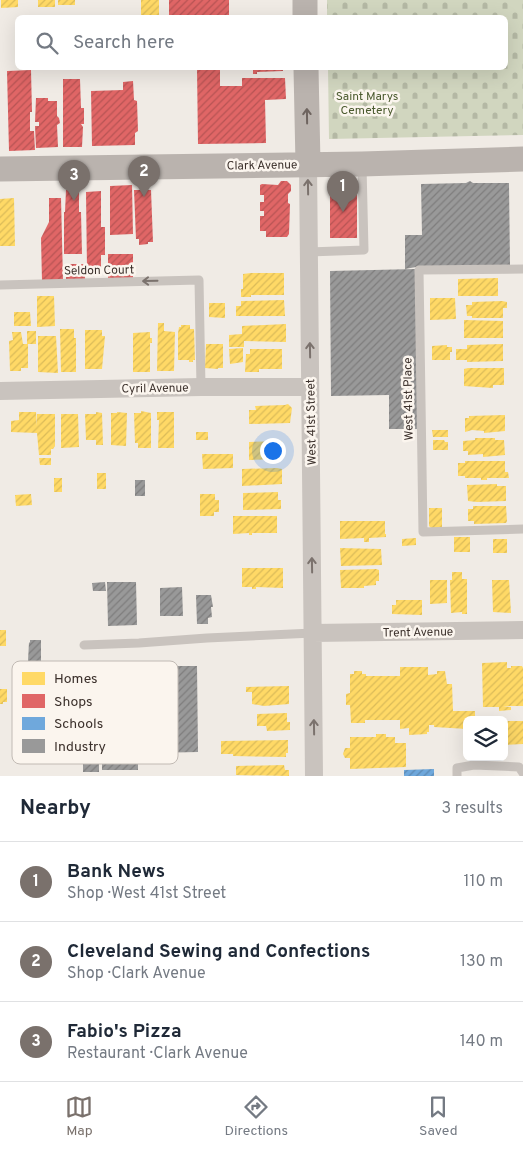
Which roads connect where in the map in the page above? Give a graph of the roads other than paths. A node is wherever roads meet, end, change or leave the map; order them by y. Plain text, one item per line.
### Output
1 (305, 0) edge
2 (306, 15) edge
3 (306, 70) edge
4 (523, 160) edge
5 (308, 164) junction
6 (362, 164) junction
7 (0, 169) edge
8 (309, 252) junction
9 (523, 269) edge
10 (0, 285) edge
11 (200, 387) junction
12 (310, 387) junction
13 (0, 391) edge
14 (523, 530) edge
15 (523, 630) edge
16 (313, 633) junction
17 (84, 645) dead end
18 (523, 773) edge
19 (314, 776) edge
20 (457, 776) edge

1 - 2 street
5 -> 3 street, West 41st Street
4 - 6 street, Clark Avenue
5 - 6 street, Clark Avenue
5 - 7 street, Clark Avenue
8 -> 5 street, West 41st Street
6 - 8 lane
12 -> 8 street, West 41st Street
9 - 14 lane, West 41st Place
11 -> 10 lane, Seldon Court
11 - 12 street, Cyril Avenue
11 - 13 street, Cyril Avenue
16 -> 12 street, West 41st Street
15 - 16 street, Trent Avenue
16 - 17 lane
19 -> 16 street, West 41st Street
18 - 20 lane

